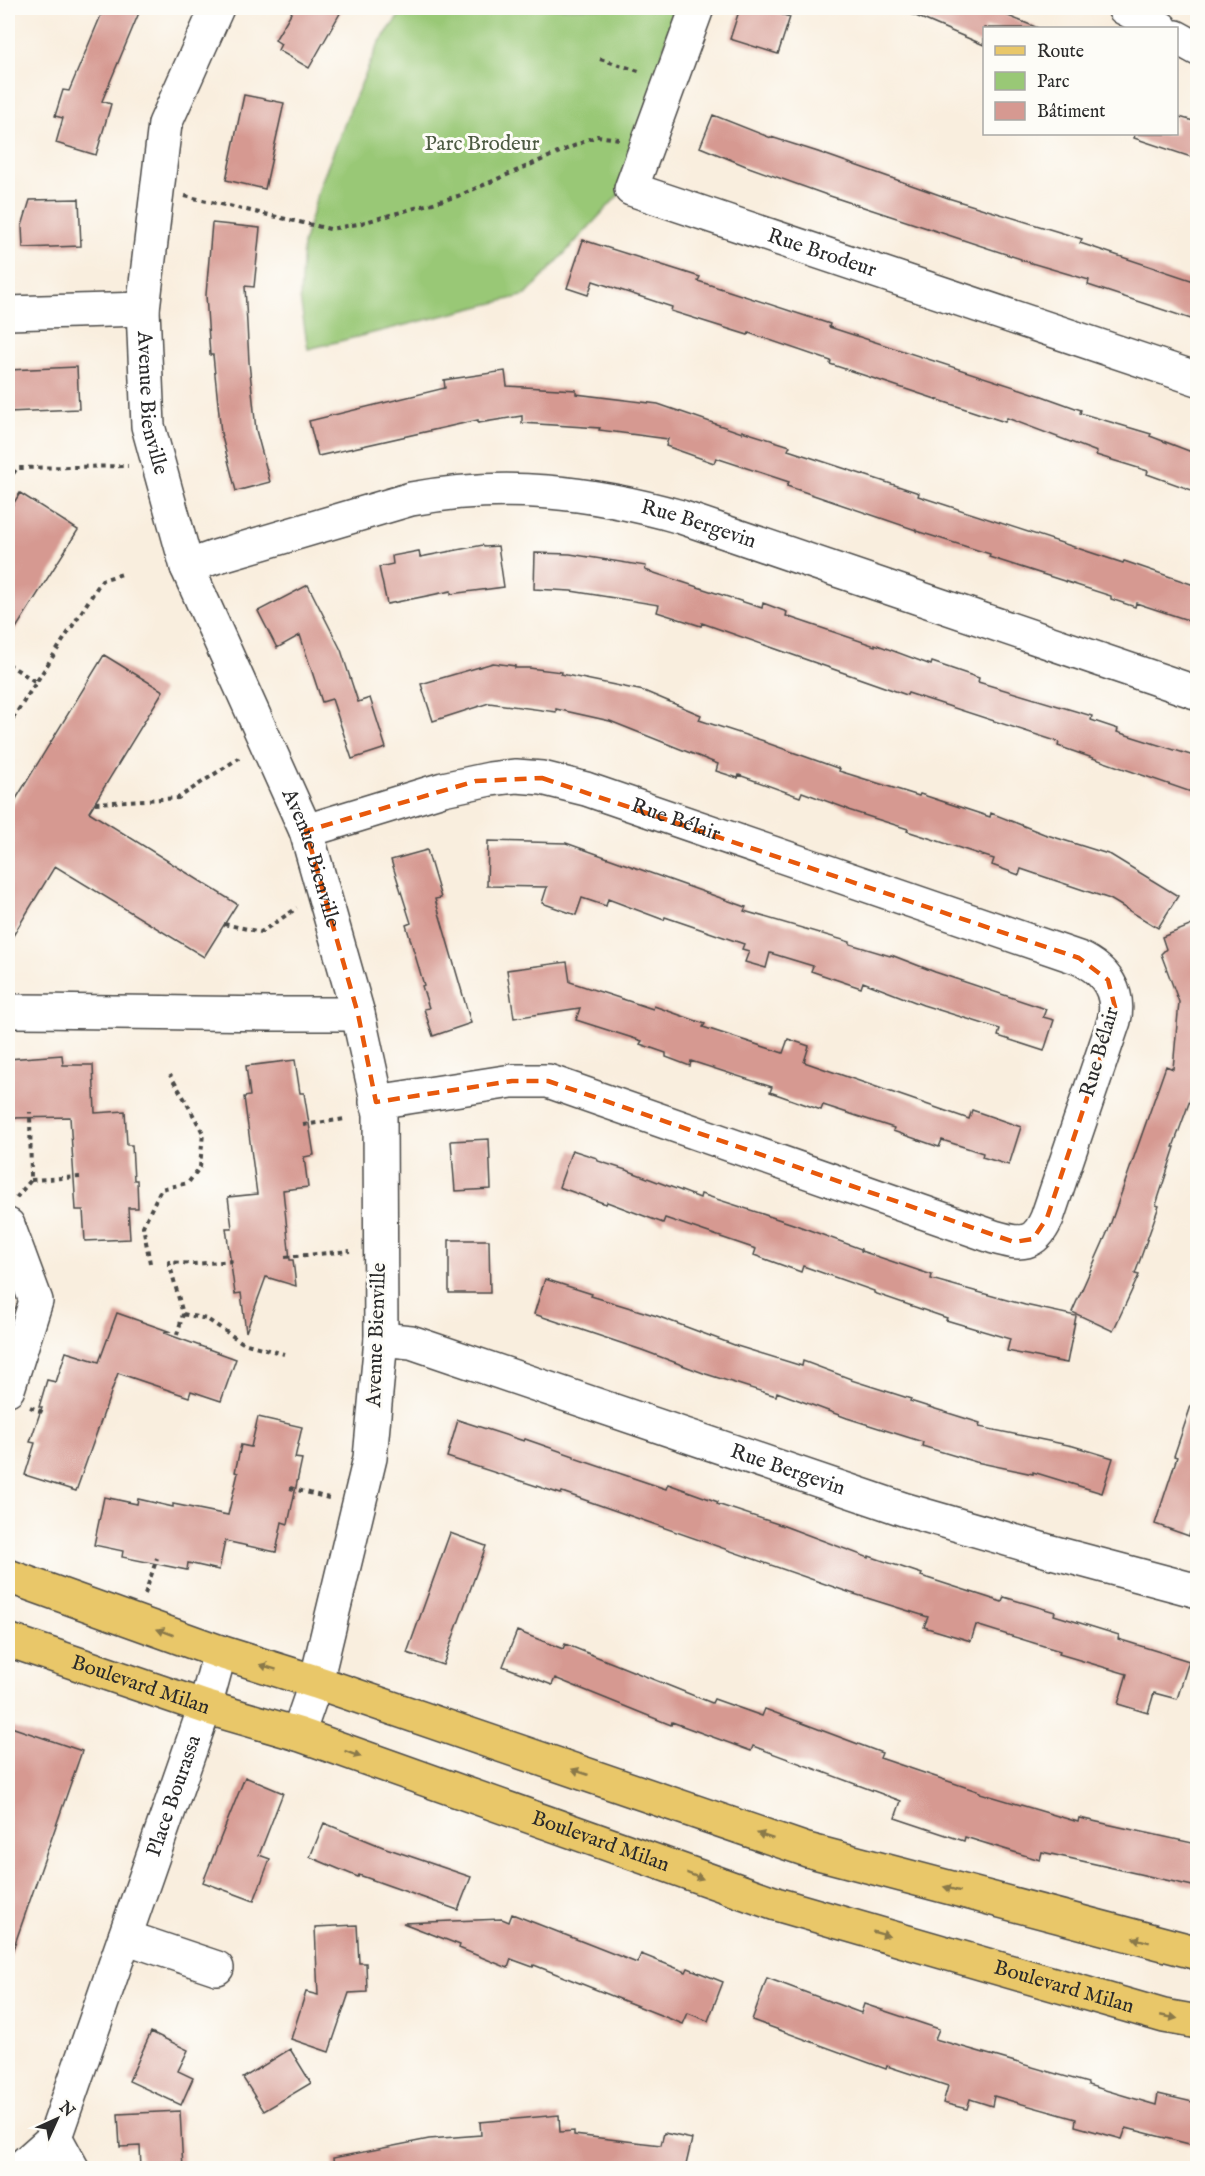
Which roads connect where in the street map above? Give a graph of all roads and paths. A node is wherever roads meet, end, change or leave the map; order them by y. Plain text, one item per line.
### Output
1 (217, 8) edge
2 (697, 8) edge
3 (1124, 8) edge
4 (1159, 27) edge
5 (1178, 38) edge
6 (1197, 49) edge
7 (600, 59) dead end
8 (670, 81) junction
9 (648, 143) junction
10 (176, 194) dead end
11 (143, 309) junction
12 (8, 313) edge
13 (1197, 379) edge
14 (159, 465) junction
15 (8, 481) edge
16 (187, 567) junction
17 (122, 574) dead end
18 (8, 664) edge
19 (36, 682) junction
20 (1197, 693) edge
21 (8, 726) edge
22 (239, 758) dead end
23 (8, 794) edge
24 (15, 799) dead end
25 (94, 803) dead end
26 (306, 831) junction
27 (302, 905) dead end
28 (224, 924) dead end
29 (8, 1011) edge
30 (358, 1014) junction
31 (170, 1076) dead end
32 (376, 1102) junction
33 (30, 1112) dead end
34 (345, 1119) dead end
35 (303, 1125) dead end
36 (80, 1177) dead end
37 (31, 1180) junction
38 (11, 1212) edge
39 (355, 1251) dead end
40 (285, 1257) dead end
41 (237, 1261) dead end
42 (150, 1263) dead end
43 (183, 1314) junction
44 (177, 1335) dead end
45 (381, 1339) junction
46 (284, 1354) dead end
47 (8, 1389) edge
48 (290, 1488) dead end
49 (329, 1498) dead end
50 (157, 1558) dead end
51 (8, 1576) edge
52 (1197, 1591) edge
53 (142, 1604) dead end
54 (8, 1640) edge
55 (220, 1652) junction
56 (316, 1682) junction
57 (205, 1707) junction
58 (298, 1734) junction
59 (125, 1937) junction
60 (1197, 1953) edge
61 (217, 1968) dead end
62 (1197, 2022) edge
63 (55, 2137) junction
64 (20, 2169) edge
65 (72, 2169) edge

1 - 11 street, Avenue Bienville
2 - 8 street, Rue Brodeur
3 - 4 street
5 - 6 street
7 - 8 path
8 - 9 street, Rue Brodeur
9 - 10 path
9 - 13 street, Rue Brodeur
11 - 12 street
11 - 14 street, Avenue Bienville
14 - 15 path
14 - 16 street, Avenue Bienville
16 - 20 street, Rue Bergevin
16 - 26 street, Avenue Bienville
17 - 19 path
18 - 19 path
19 - 21 path
22 - 25 path
23 - 24 path
26 - 30 street, Avenue Bienville
26 - 32 street, Rue Bélair
27 - 28 path
29 - 30 street
30 - 32 street, Avenue Bienville
31 - 42 path
32 - 45 street, Avenue Bienville
33 - 37 path
34 - 35 path
36 - 37 path
37 - 38 path
38 - 47 street
39 - 40 path
41 - 43 path
43 - 44 path
43 - 46 path
45 - 52 street, Rue Bergevin
45 - 56 street, Avenue Bienville
48 - 49 path
50 - 53 path
55 -> 51 main road
54 - 57 main road, Boulevard Milan
56 -> 55 main road
55 - 57 street, Place Bourassa
56 - 58 street, Avenue Bienville
60 -> 56 main road
57 - 58 main road, Boulevard Milan
57 - 59 street, Place Bourassa
58 -> 62 main road, Boulevard Milan
59 - 61 street
59 - 63 street, Place Bourassa
63 - 64 street, Place Bourassa
63 - 65 street

